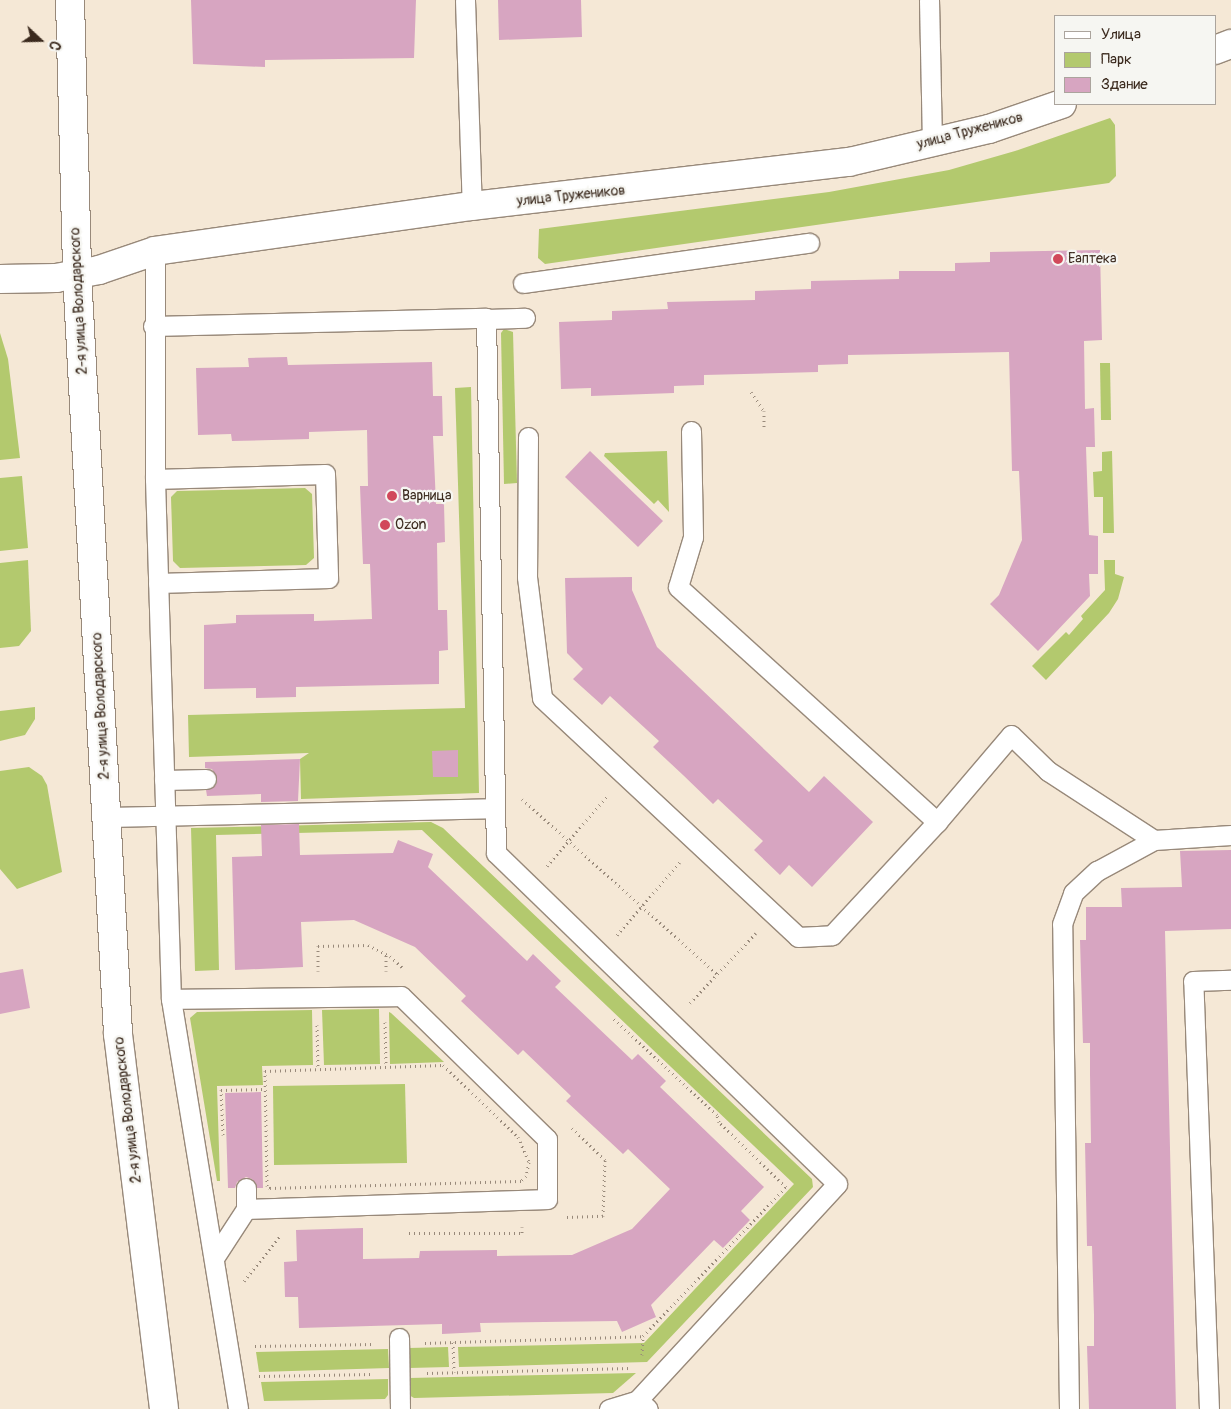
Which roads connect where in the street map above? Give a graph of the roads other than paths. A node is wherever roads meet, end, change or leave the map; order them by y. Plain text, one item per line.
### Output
1 (70, 0) edge
2 (465, 0) edge
3 (929, 0) edge
4 (1231, 44) edge
5 (1216, 50) edge
6 (1059, 105) edge
7 (932, 143) junction
8 (472, 206) junction
9 (809, 243) dead end
10 (155, 251) junction
11 (77, 274) junction
12 (0, 279) edge
13 (523, 283) dead end
14 (525, 318) dead end
15 (487, 319) junction
16 (153, 326) junction
17 (691, 431) dead end
18 (528, 436) dead end
19 (155, 479) junction
20 (158, 583) junction
21 (206, 779) dead end
22 (164, 780) junction
23 (494, 803) junction
24 (165, 815) junction
25 (107, 817) junction
26 (936, 822) junction
27 (1231, 835) edge
28 (1154, 840) junction
29 (1231, 980) edge
30 (171, 999) junction
31 (246, 1188) dead end
32 (246, 1209) junction
33 (214, 1258) junction
34 (399, 1341) road end
35 (643, 1404) edge
36 (164, 1409) edge
37 (238, 1409) edge
38 (400, 1409) edge
39 (609, 1409) edge
40 (1069, 1409) edge
41 (1209, 1409) edge

1 - 11 street, 2-я улица Володарского
2 - 8 lane
3 - 7 lane
4 - 5 street
6 - 7 street, улица Тружеников
7 - 8 street, улица Тружеников
8 - 10 street, улица Тружеников
9 - 13 lane
10 - 11 street, улица Тружеников
10 - 16 lane
11 - 12 street, улица Тружеников
11 - 25 street, 2-я улица Володарского
14 - 15 lane
15 - 16 lane
15 - 23 lane
16 - 19 lane
17 - 26 lane
18 - 26 lane
19 - 20 lane
19 - 20 lane
20 - 22 lane
21 - 22 lane
22 - 24 lane
23 - 24 lane
23 - 35 lane
24 - 25 lane
24 - 30 lane
25 - 36 street, 2-я улица Володарского
26 - 28 lane
27 - 28 lane
28 - 40 lane
29 - 41 lane
30 - 32 lane
30 - 33 lane
31 - 32 lane
32 - 33 lane
33 - 37 lane
34 - 38 lane
35 - 39 lane

